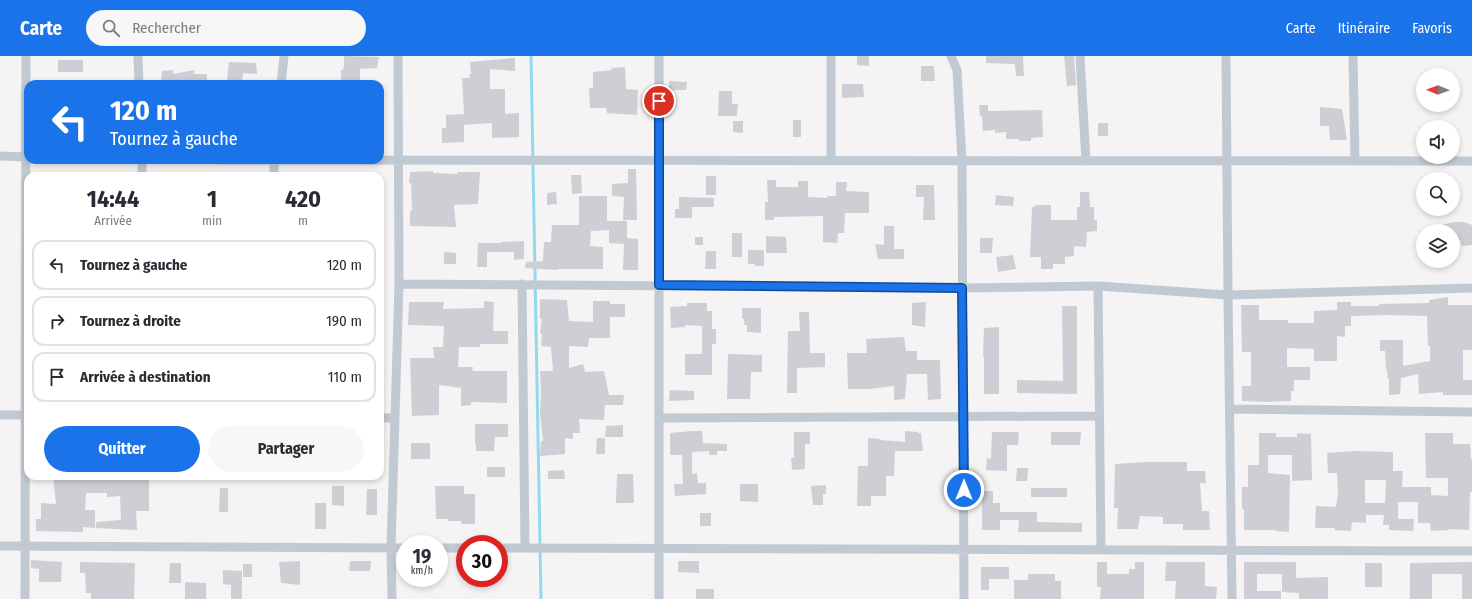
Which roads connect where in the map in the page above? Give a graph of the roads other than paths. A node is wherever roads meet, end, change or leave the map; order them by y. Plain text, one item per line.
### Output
1 (26, 56) edge
2 (138, 56) edge
3 (284, 56) edge
4 (398, 56) edge
5 (658, 56) edge
6 (831, 56) edge
7 (951, 56) edge
8 (1080, 56) edge
9 (1226, 56) edge
10 (1352, 56) edge
11 (26, 80) edge
12 (139, 80) edge
13 (281, 80) edge
14 (0, 156) edge
15 (24, 158) edge
16 (384, 161) edge
17 (398, 161) junction
18 (659, 161) junction
19 (831, 161) junction
20 (962, 161) junction
21 (1086, 161) junction
22 (1355, 161) junction
23 (1472, 161) edge
24 (1227, 162) junction
25 (399, 284) junction
26 (522, 284) junction
27 (659, 285) junction
28 (1098, 286) junction
29 (962, 288) junction
30 (1472, 288) edge
31 (1228, 294) junction
32 (1230, 409) junction
33 (1472, 412) edge
34 (24, 414) edge
35 (0, 415) edge
36 (963, 416) junction
37 (1100, 416) junction
38 (384, 418) edge
39 (395, 418) junction
40 (659, 418) junction
41 (26, 480) edge
42 (0, 546) edge
43 (25, 546) junction
44 (391, 548) junction
45 (396, 548) edge
46 (508, 548) edge
47 (525, 548) junction
48 (659, 548) junction
49 (964, 549) junction
50 (1101, 550) junction
51 (1231, 550) junction
52 (1472, 551) edge
53 (25, 599) edge
54 (392, 599) edge
55 (659, 599) edge
56 (964, 599) edge
57 (1232, 599) edge

1 - 11 street
2 - 12 street
3 - 13 street
4 - 17 street
5 - 18 street
6 - 19 street
7 - 20 street
8 - 21 street
9 - 24 street
10 - 22 street
14 - 15 street
16 - 17 street
17 - 18 street
17 - 25 street
18 - 19 street
18 - 27 street
19 - 20 street
20 - 21 street
20 - 29 street
21 - 24 street
22 - 23 street
22 - 24 street
24 - 31 street
25 - 26 street
25 - 39 street
26 - 27 street
26 - 47 street
27 - 29 street
27 - 40 street
28 - 29 street
28 - 31 street
28 - 37 street
29 - 36 street
30 - 31 street
31 - 32 street
32 - 33 street
32 - 51 street
34 - 35 street
36 - 37 street
36 - 40 street
36 - 49 street
37 - 50 street
38 - 39 street
39 - 44 street
40 - 48 street
41 - 43 street
42 - 43 street
43 - 44 street
43 - 53 street
44 - 45 street
44 - 54 street
46 - 47 street
47 - 48 street
48 - 49 street
48 - 55 street
49 - 50 street
49 - 56 street
50 - 51 street
51 - 52 street
51 - 57 street

